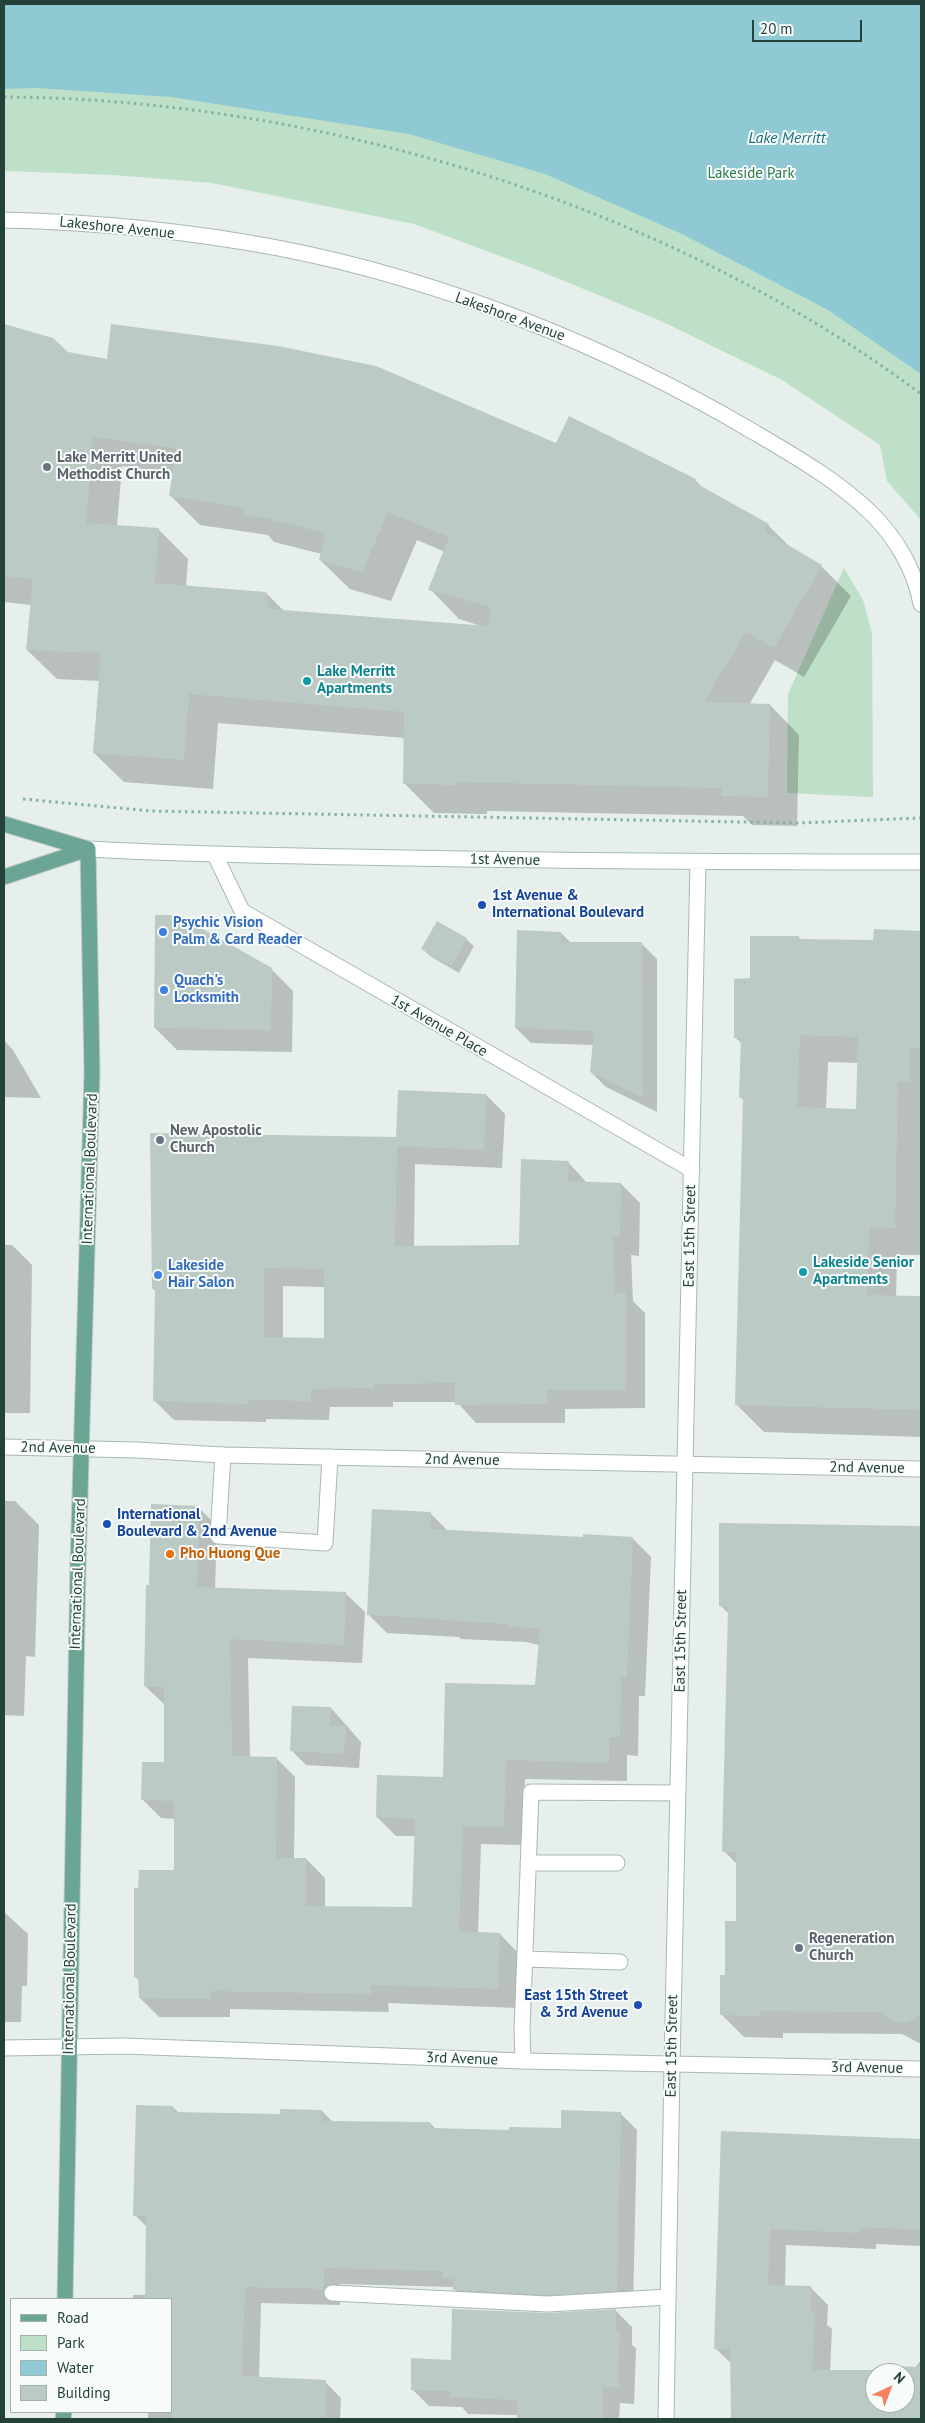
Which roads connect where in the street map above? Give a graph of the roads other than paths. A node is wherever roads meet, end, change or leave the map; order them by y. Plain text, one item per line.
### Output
1 (4, 220) edge
2 (921, 604) edge
3 (4, 824) edge
4 (88, 849) junction
5 (215, 855) junction
6 (698, 862) junction
7 (921, 862) edge
8 (4, 877) edge
9 (692, 1170) junction
10 (4, 1447) edge
11 (82, 1449) junction
12 (223, 1455) junction
13 (330, 1457) junction
14 (684, 1465) junction
15 (921, 1469) edge
16 (677, 1793) junction
17 (528, 1863) junction
18 (617, 1863) dead end
19 (525, 1959) junction
20 (620, 1962) dead end
21 (4, 2048) edge
22 (68, 2048) junction
23 (523, 2061) junction
24 (672, 2065) junction
25 (921, 2069) edge
26 (332, 2293) dead end
27 (668, 2297) junction
28 (65, 2298) edge
29 (666, 2419) edge

1 - 2 street, Lakeshore Avenue
3 - 4 main road, 1st Avenue
4 - 5 street, 1st Avenue
4 - 8 main road, 1st Avenue
4 - 11 main road, International Boulevard
5 - 6 street, 1st Avenue
5 - 9 street, 1st Avenue Place
6 - 7 street, 1st Avenue
6 - 9 street, East 15th Street
9 - 14 street, East 15th Street
10 - 11 street, 2nd Avenue
11 - 12 street, 2nd Avenue
11 - 22 main road, International Boulevard
12 - 13 street, 2nd Avenue
12 - 13 street
13 - 14 street, 2nd Avenue
14 - 15 street, 2nd Avenue
14 - 16 street, East 15th Street
16 - 17 street
16 - 24 street, East 15th Street
17 - 18 street
17 - 19 street
19 - 20 street
19 - 23 street
21 - 22 street, 3rd Avenue
22 - 23 street, 3rd Avenue
22 - 28 main road, International Boulevard
23 - 24 street, 3rd Avenue
24 - 25 street, 3rd Avenue
24 - 27 street, East 15th Street
26 - 27 street
27 - 29 street, East 15th Street

